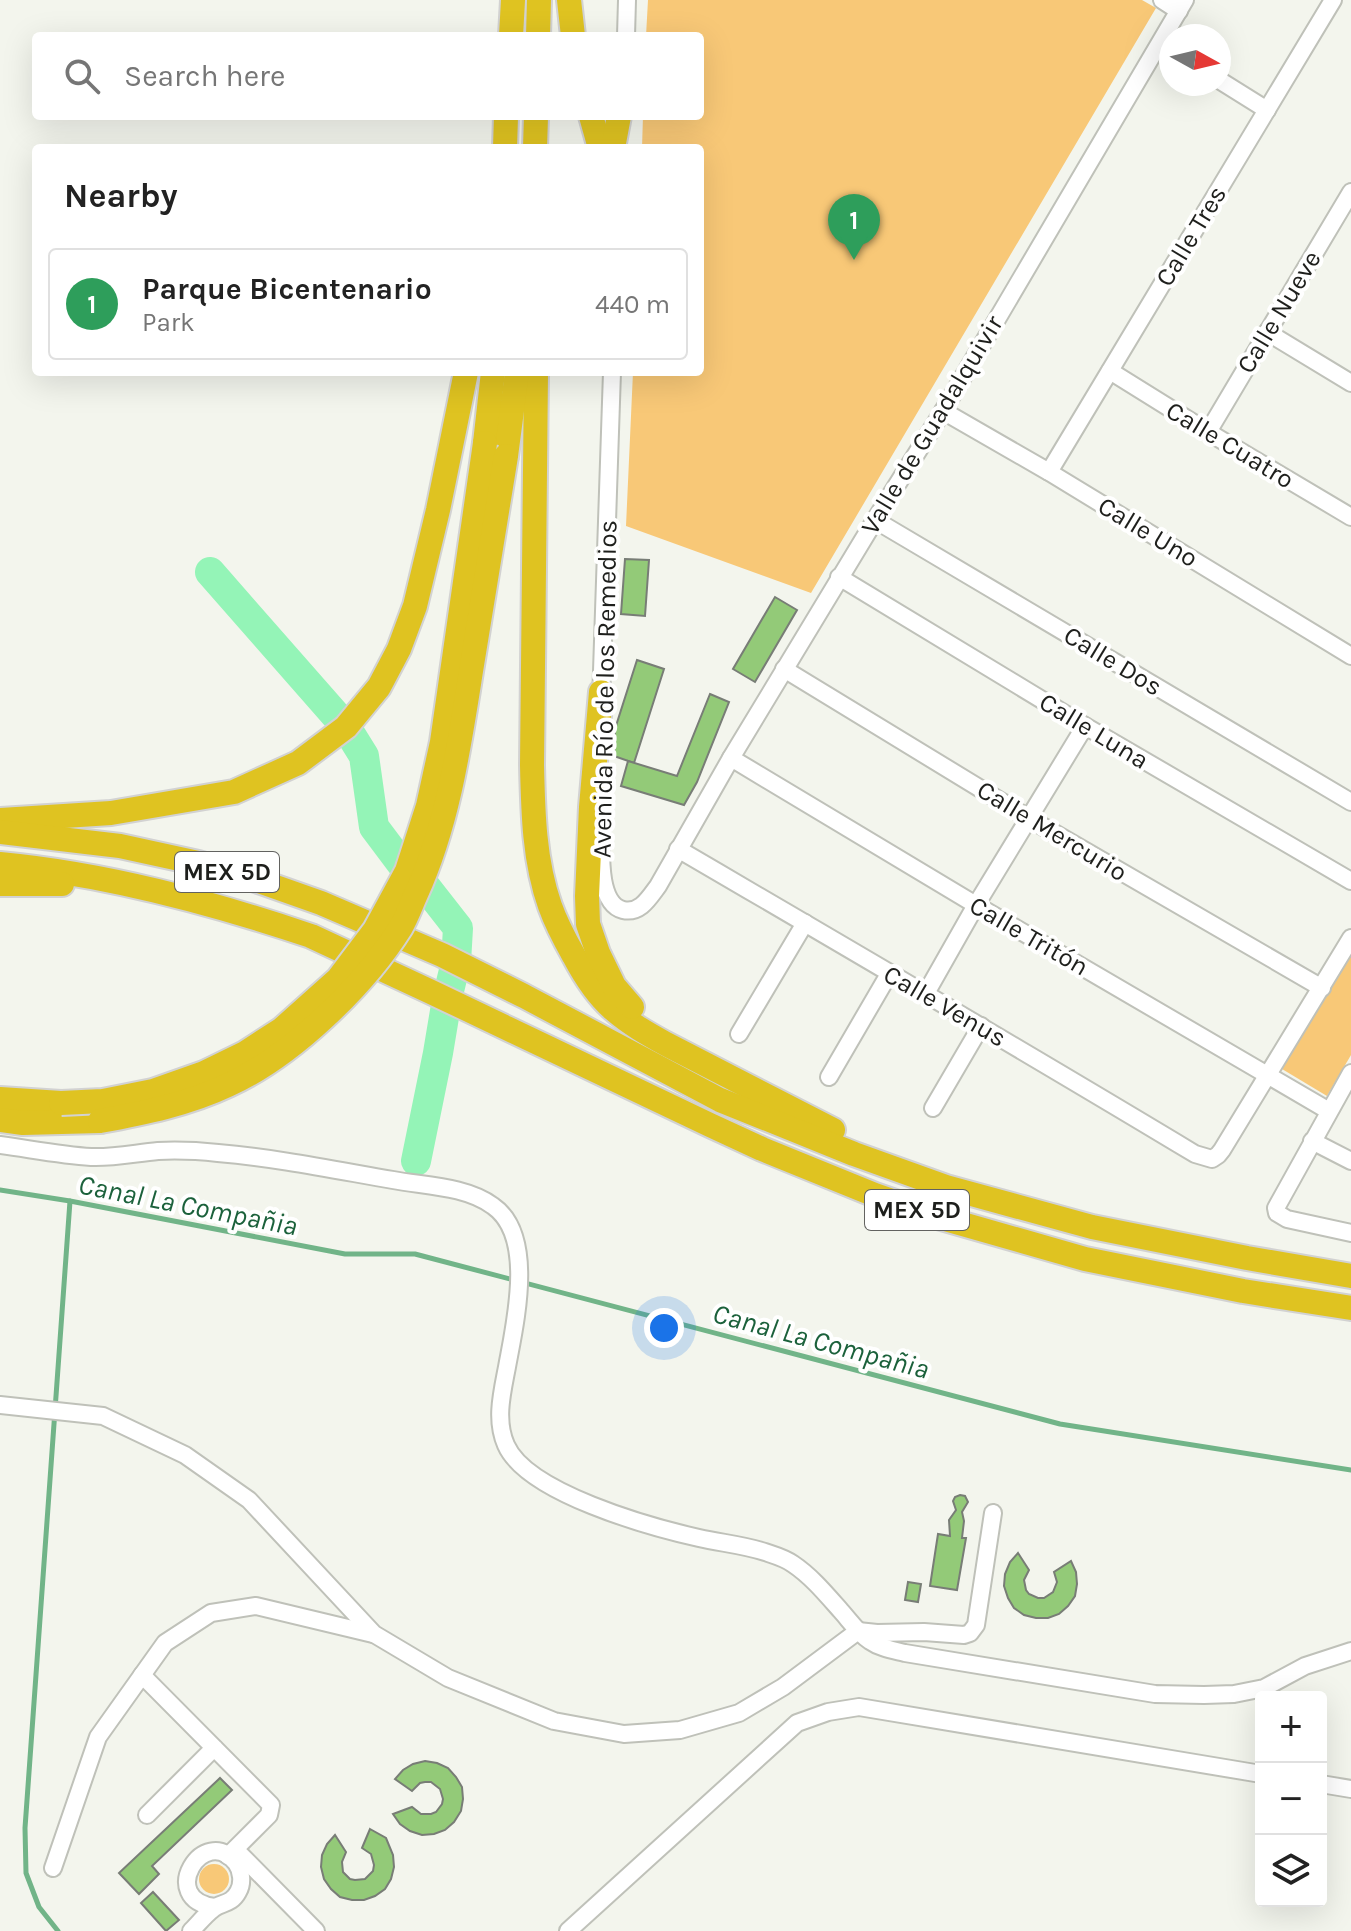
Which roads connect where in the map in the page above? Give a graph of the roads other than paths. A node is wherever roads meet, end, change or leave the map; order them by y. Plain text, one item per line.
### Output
1 (513, 0) edge
2 (539, 0) edge
3 (569, 0) edge
4 (627, 0) edge
5 (1162, 0) edge
6 (1333, 0) edge
7 (1182, 5) edge
8 (1175, 24) edge
9 (511, 32) edge
10 (538, 32) edge
11 (573, 32) edge
12 (626, 32) edge
13 (1159, 57) edge
14 (1231, 88) edge
15 (1267, 110) junction
16 (536, 120) edge
17 (592, 120) edge
18 (620, 120) edge
19 (621, 120) edge
20 (535, 144) edge
21 (599, 144) edge
22 (614, 144) edge
23 (621, 144) edge
24 (1351, 192) edge
25 (1267, 332) junction
26 (1110, 371) junction
27 (465, 376) edge
28 (493, 376) edge
29 (516, 376) edge
30 (536, 376) edge
31 (612, 376) edge
32 (1351, 383) edge
33 (943, 411) junction
34 (1208, 432) junction
35 (496, 449) junction
36 (1049, 472) junction
37 (1351, 517) edge
38 (875, 520) junction
39 (839, 577) junction
40 (1351, 656) edge
41 (784, 669) junction
42 (601, 692) junction
43 (1085, 726) junction
44 (731, 758) junction
45 (1351, 802) edge
46 (1030, 819) junction
47 (0, 820) edge
48 (0, 832) edge
49 (678, 849) junction
50 (0, 864) edge
51 (1351, 881) edge
52 (0, 884) edge
53 (124, 884) junction
54 (976, 905) junction
55 (805, 923) junction
56 (1351, 938) edge
57 (889, 974) junction
58 (1322, 988) junction
59 (925, 995) junction
60 (981, 1026) junction
61 (739, 1034) dead end
62 (666, 1044) junction
63 (1351, 1073) edge
64 (1267, 1075) junction
65 (829, 1077) dead end
66 (0, 1099) edge
67 (933, 1108) dead end
68 (1329, 1111) junction
69 (0, 1120) edge
70 (1312, 1141) junction
71 (0, 1145) edge
72 (1351, 1161) edge
73 (946, 1187) junction
74 (1351, 1233) edge
75 (1351, 1276) edge
76 (1351, 1308) edge
77 (0, 1405) edge
78 (993, 1513) dead end
79 (858, 1631) junction
80 (374, 1634) junction
81 (1351, 1651) edge
82 (142, 1675) junction
83 (214, 1748) junction
84 (1255, 1773) edge
85 (1327, 1785) edge
86 (1351, 1789) edge
87 (147, 1815) dead end
88 (232, 1852) junction
89 (53, 1868) dead end
90 (211, 1919) edge
91 (191, 1931) edge
92 (316, 1931) edge
93 (568, 1931) edge

1 - 9 highway
2 - 10 highway
3 - 11 highway
4 - 12 street
5 - 7 street
6 - 15 street, Calle Tres
7 - 8 street, Valle de Guadalquivir
13 - 33 street, Valle de Guadalquivir
14 - 15 street
15 - 26 street, Calle Tres
16 - 20 highway
17 - 21 highway
18 - 22 highway
19 - 23 street
24 - 25 street, Calle Nueve
25 - 32 street
25 - 34 street, Calle Nueve
26 - 34 street, Calle Cuatro
26 - 36 street, Calle Tres
27 - 47 highway
28 - 35 highway
29 - 35 highway
30 - 62 highway
31 - 42 street, Avenida Río de los Remedios
33 - 36 street, Calle Uno
33 - 38 street, Valle de Guadalquivir
34 - 37 street, Calle Cuatro
35 - 66 highway, bridge
35 - 69 highway, bridge
36 - 40 street, Calle Uno
38 - 39 street, Valle de Guadalquivir
38 - 45 street, Calle Dos
39 - 41 street, Valle de Guadalquivir
39 - 43 street, Calle Luna
41 - 44 street, Valle de Guadalquivir
41 - 46 street, Calle Mercurio
42 - 49 street, Avenida Río de los Remedios
42 - 62 highway
43 - 46 street
43 - 51 street, Calle Luna
44 - 49 street, Valle de Guadalquivir
44 - 54 street, Calle Tritón
46 - 54 street
46 - 58 street, Calle Mercurio
48 - 73 highway, MEX 5D
49 - 55 street, Calle Venus
50 - 53 highway, MEX 5D
52 - 53 highway
53 - 76 highway, MEX 5D
54 - 59 street
54 - 64 street, Calle Tritón
55 - 57 street, Calle Venus
55 - 61 street
56 - 58 street
57 - 59 street, Calle Venus
57 - 65 street
58 - 64 street
59 - 60 street, Calle Venus
60 - 64 street, Calle Venus
60 - 67 street
62 - 73 highway
63 - 68 street
64 - 68 street, Calle Tritón
68 - 70 street
70 - 72 street
70 - 74 street
71 - 79 street
73 - 75 highway, MEX 5D
77 - 80 street
78 - 79 street
79 - 80 street
79 - 81 street
80 - 82 street
82 - 83 street
82 - 89 street
83 - 87 street
83 - 88 street
84 - 93 street
85 - 86 street
88 - 90 street
88 - 90 street
88 - 92 street
90 - 91 street

